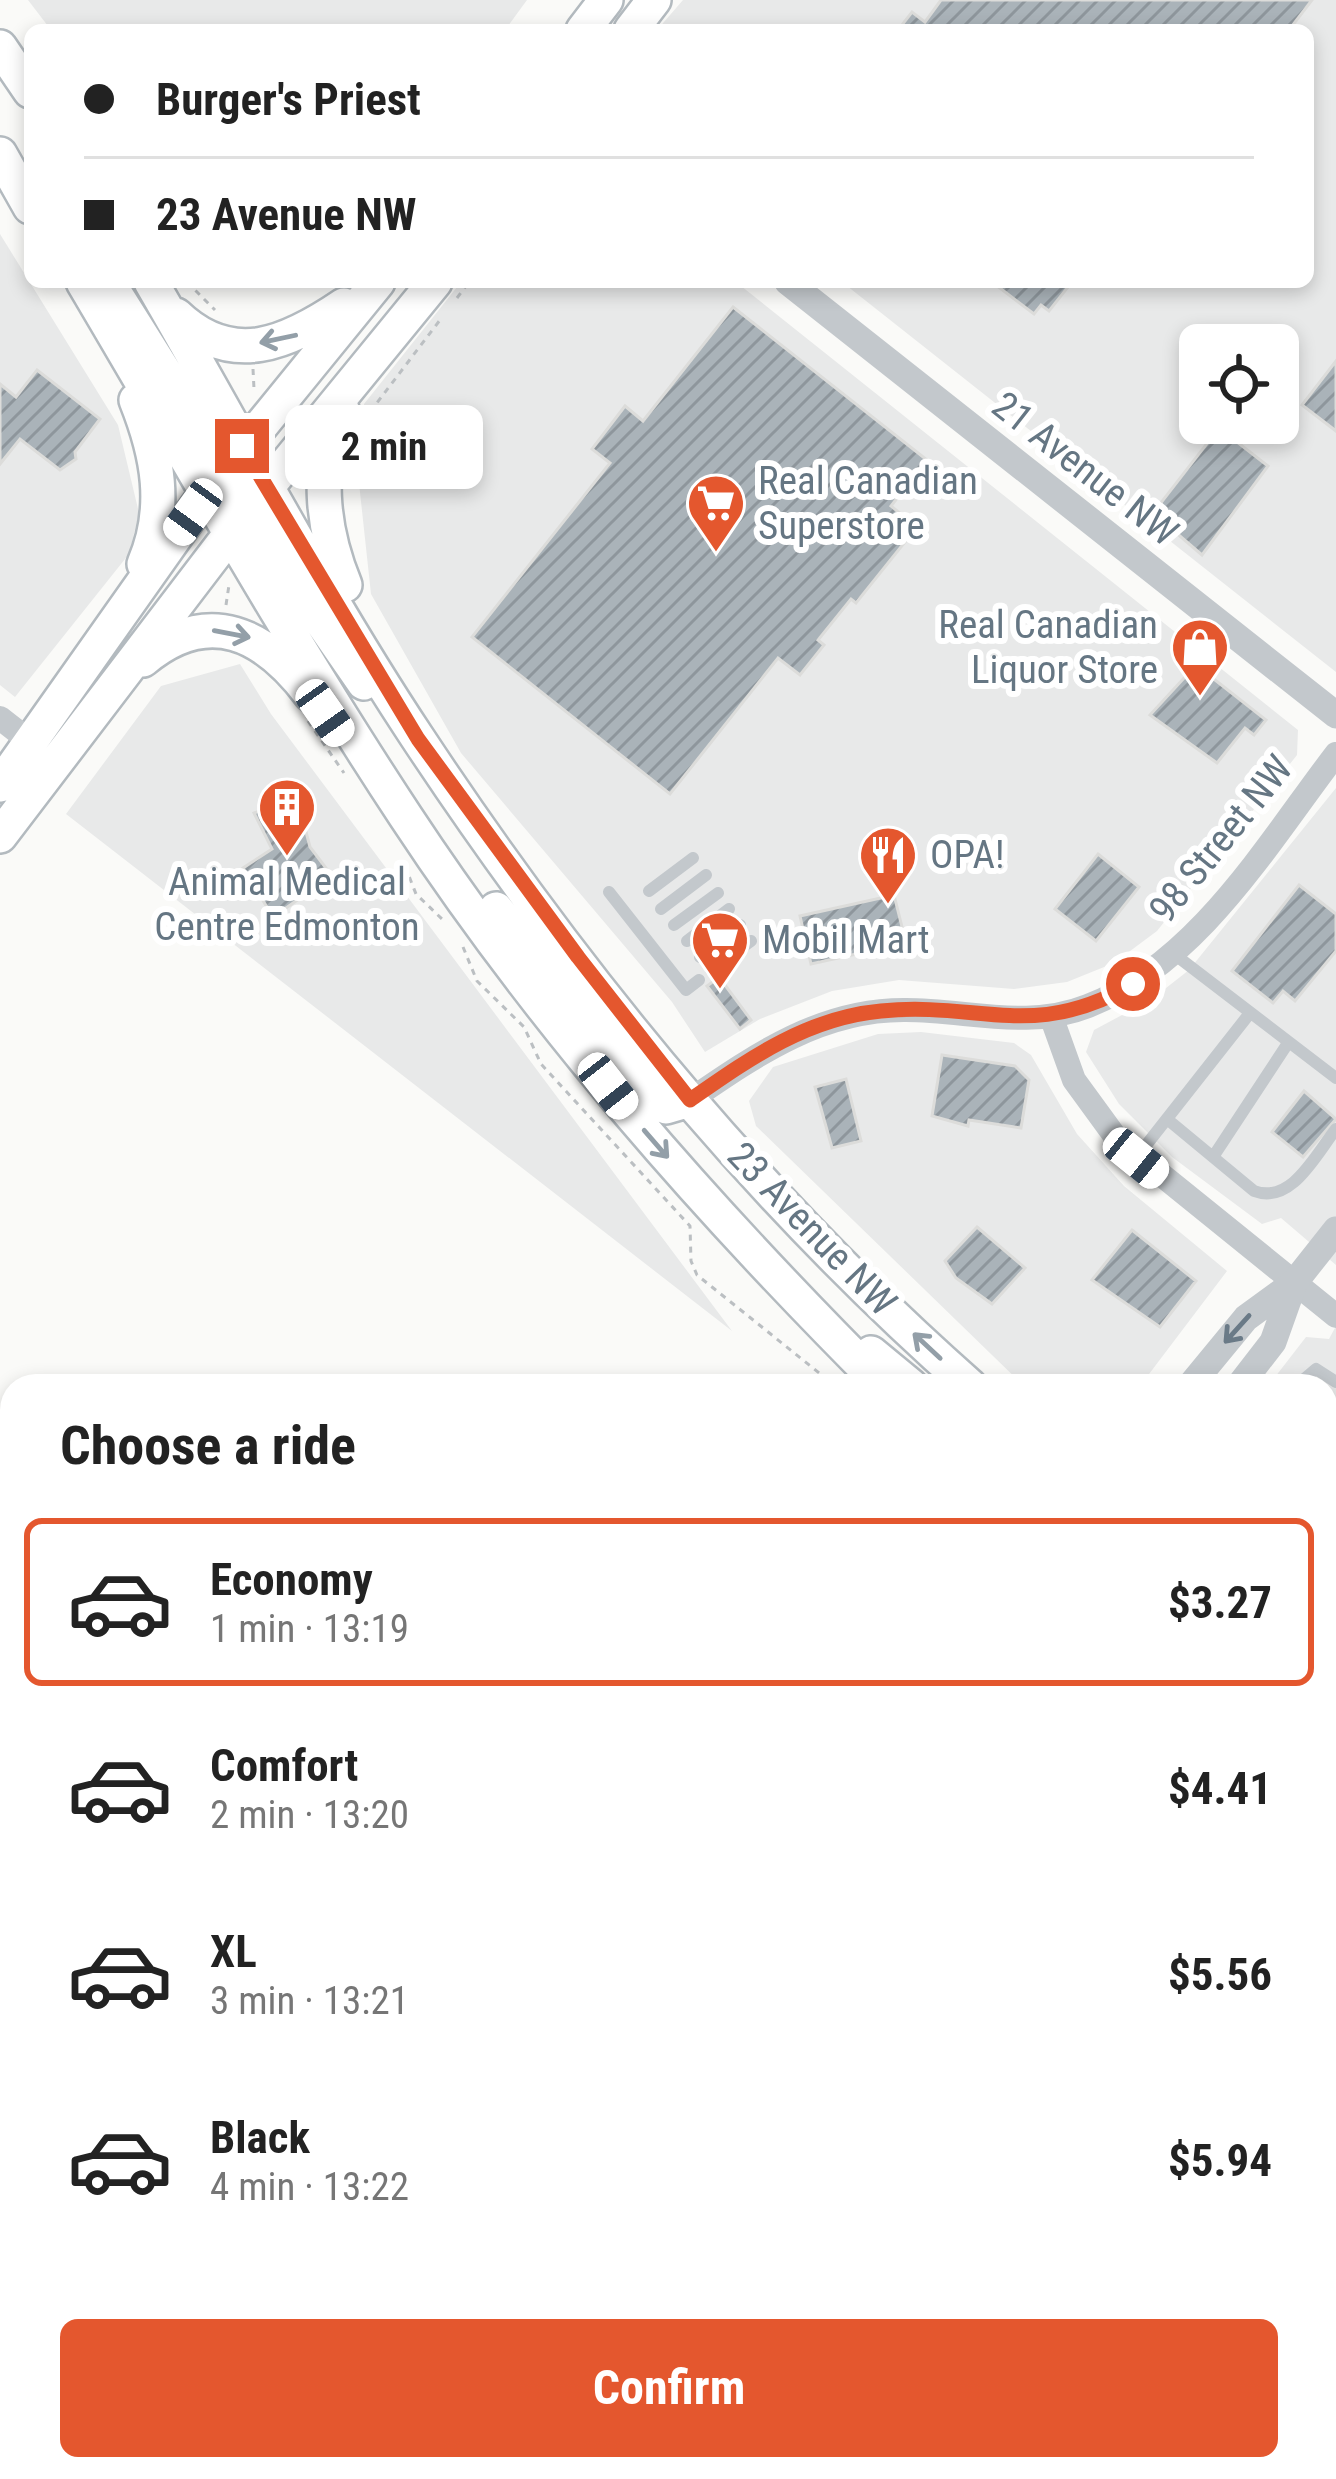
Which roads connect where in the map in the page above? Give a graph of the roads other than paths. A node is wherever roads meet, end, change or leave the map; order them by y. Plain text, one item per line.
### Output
1 (606, 0) edge
2 (654, 0) edge
3 (588, 24) edge
4 (636, 24) edge
5 (0, 46) edge
6 (24, 82) edge
7 (0, 148) edge
8 (24, 168) edge
9 (24, 186) edge
10 (24, 195) edge
11 (75, 288) edge
12 (87, 288) edge
13 (112, 288) edge
14 (166, 288) edge
15 (369, 288) edge
16 (374, 288) edge
17 (399, 288) edge
18 (796, 288) edge
19 (445, 291) edge
20 (402, 324) junction
21 (237, 489) junction
22 (1255, 652) junction
23 (87, 660) junction
24 (383, 682) junction
25 (1336, 697) edge
26 (102, 706) junction
27 (1336, 716) edge
28 (0, 718) edge
29 (418, 739) junction
30 (29, 741) junction
31 (1336, 754) edge
32 (62, 755) junction
33 (0, 785) edge
34 (415, 830) junction
35 (0, 836) edge
36 (693, 858) dead end
37 (706, 875) dead end
38 (650, 891) dead end
39 (609, 892) dead end
40 (718, 893) dead end
41 (637, 900) dead end
42 (729, 909) dead end
43 (624, 910) junction
44 (740, 925) dead end
45 (637, 927) junction
46 (687, 940) dead end
47 (751, 941) dead end
48 (650, 944) junction
49 (675, 950) dead end
50 (1174, 954) junction
51 (700, 957) dead end
52 (663, 960) junction
53 (688, 967) dead end
54 (711, 970) dead end
55 (676, 977) junction
56 (699, 980) dead end
57 (1250, 1013) junction
58 (1051, 1016) junction
59 (1288, 1042) junction
60 (1336, 1078) edge
61 (690, 1100) junction
62 (1167, 1119) junction
63 (1336, 1129) edge
64 (1213, 1157) junction
65 (1136, 1158) junction
66 (1336, 1230) edge
67 (766, 1269) junction
68 (1294, 1282) junction
69 (1336, 1316) edge
70 (871, 1374) edge
71 (896, 1374) edge
72 (957, 1374) edge
73 (1200, 1374) edge
74 (1248, 1374) edge

1 - 3 main road
2 - 4 main road
5 - 6 main road
7 - 8 main road
7 - 9 main road
7 - 10 main road
11 - 23 main road
12 - 21 main road, 23 Avenue NW
13 - 21 main road
15 -> 14 main road
14 - 21 main road, 23 Avenue NW
16 - 21 main road
17 - 21 main road
18 - 22 street, 21 Avenue NW
19 - 20 main road
20 - 21 main road
20 - 24 main road
21 - 23 main road
21 - 24 main road, 23 Avenue NW
21 - 26 main road
21 - 29 main road
21 - 32 main road
21 - 34 main road, 23 Avenue NW
22 - 25 street
22 - 27 street, 21 Avenue NW
23 - 30 main road
24 - 29 main road, 23 Avenue NW
26 - 32 main road
26 -> 34 main road
28 - 30 street
29 - 61 main road, 23 Avenue NW
30 - 32 street
30 - 33 main road
31 - 50 street, 98 Street NW
32 - 35 main road
34 - 61 main road
34 -> 67 main road, 23 Avenue NW
36 - 38 lane
37 - 45 lane
39 - 43 lane
40 - 48 lane
41 - 43 lane
42 - 46 lane
43 - 45 lane
44 - 51 lane
45 - 48 lane
47 - 54 lane
48 - 52 lane
49 - 52 lane
50 - 57 lane
50 - 58 street, 98 Street NW
52 - 55 lane
53 - 55 lane
55 - 56 lane
57 - 59 lane
57 - 62 lane
58 - 61 street, 98 Street NW
58 - 65 street
59 - 60 lane
59 - 64 lane
72 -> 61 main road, 23 Avenue NW
62 - 64 lane
62 - 65 lane
63 - 64 lane
65 - 68 street
66 - 68 street
67 - 70 main road, 23 Avenue NW
67 - 71 main road
68 - 69 street
68 -> 73 street
68 - 74 street

